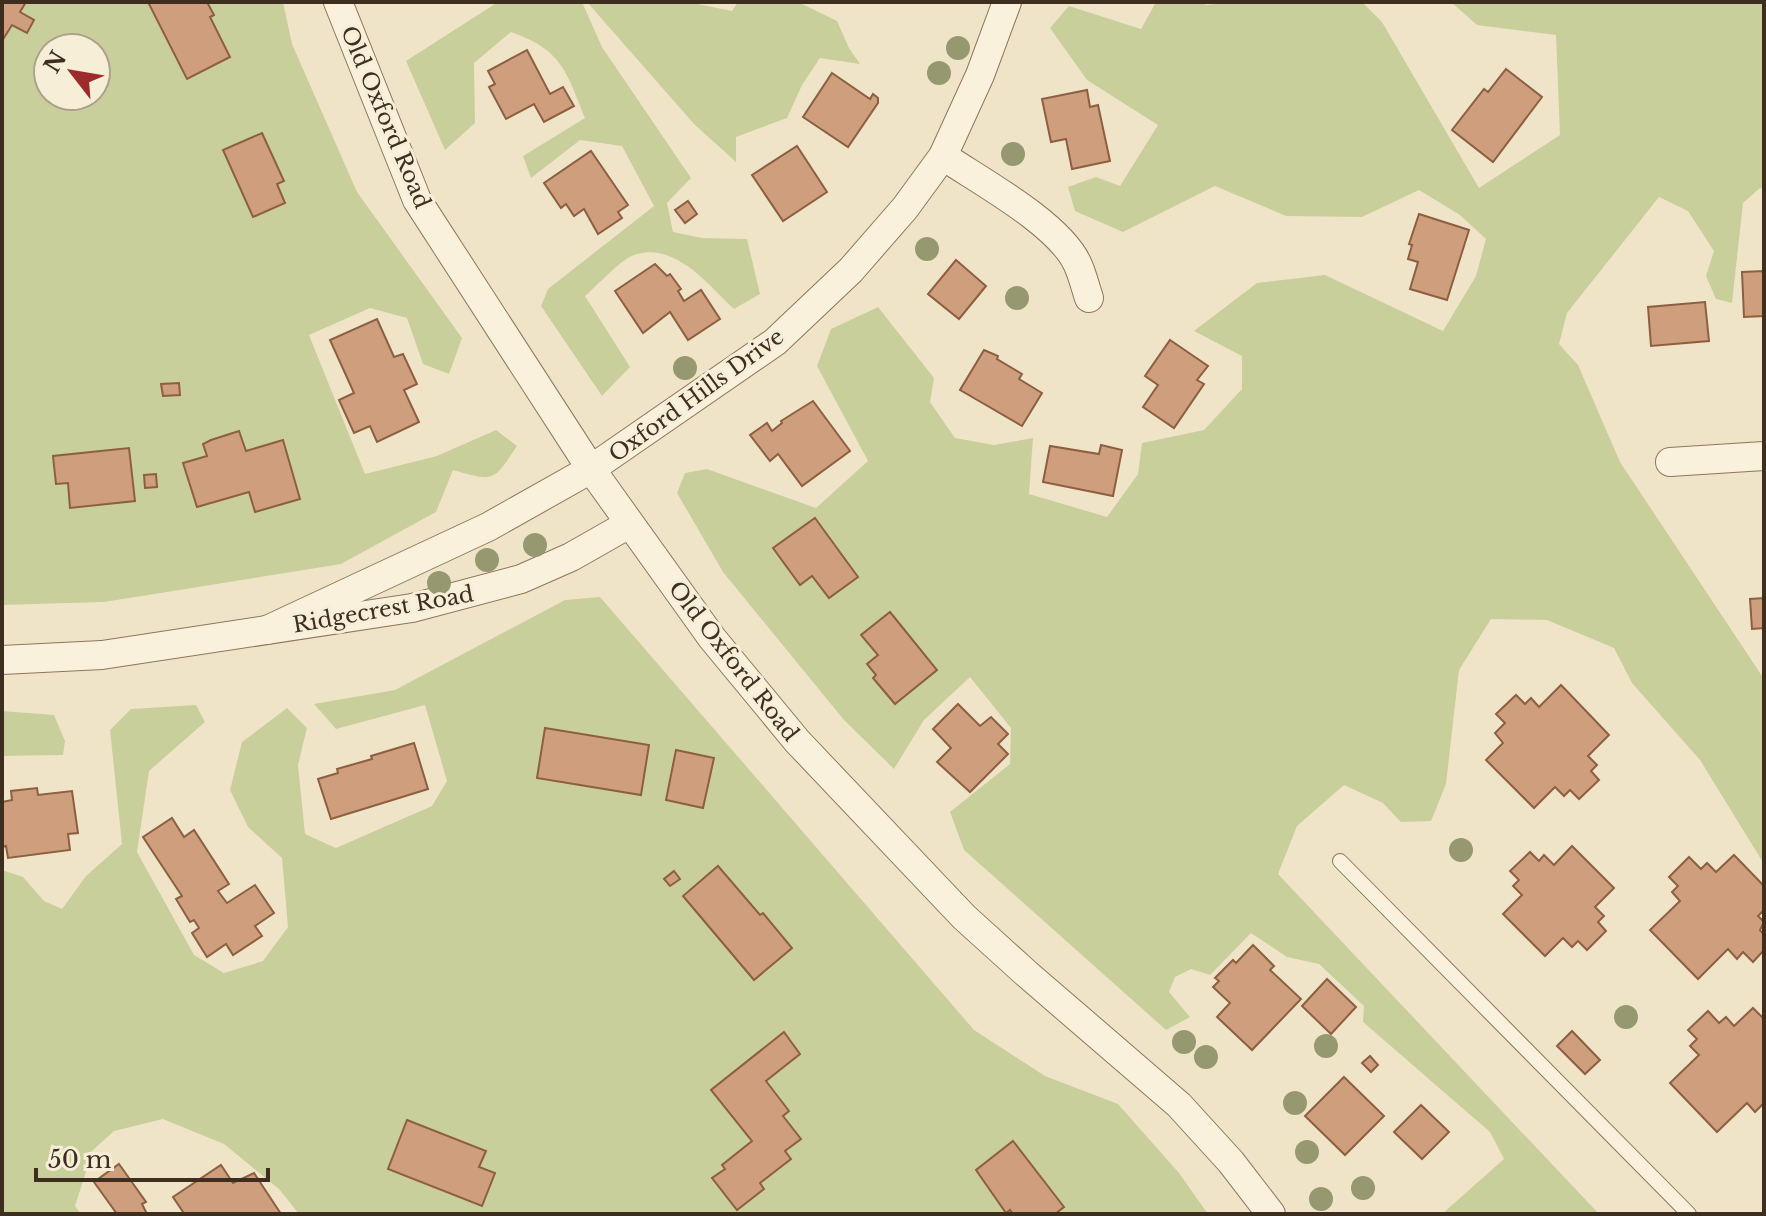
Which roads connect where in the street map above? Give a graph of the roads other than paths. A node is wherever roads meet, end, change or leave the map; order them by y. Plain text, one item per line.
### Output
1 (338, 2) edge
2 (1007, 2) edge
3 (943, 156) junction
4 (1089, 298) dead end
5 (1764, 456) edge
6 (1670, 462) dead end
7 (591, 469) junction
8 (629, 524) junction
9 (267, 630) junction
10 (2, 660) edge
11 (1340, 861) dead end
12 (1271, 1214) edge
13 (1689, 1214) edge

1 - 7 street, Old Oxford Road
2 - 3 street, Oxford Hills Drive
3 - 4 street
3 - 7 street, Oxford Hills Drive
5 - 6 street
7 - 8 street, Old Oxford Road
7 - 9 street, Ridgecrest Road
8 - 9 street, Ridgecrest Road
8 - 12 street, Old Oxford Road
9 - 10 street, Ridgecrest Road
11 - 13 lane

